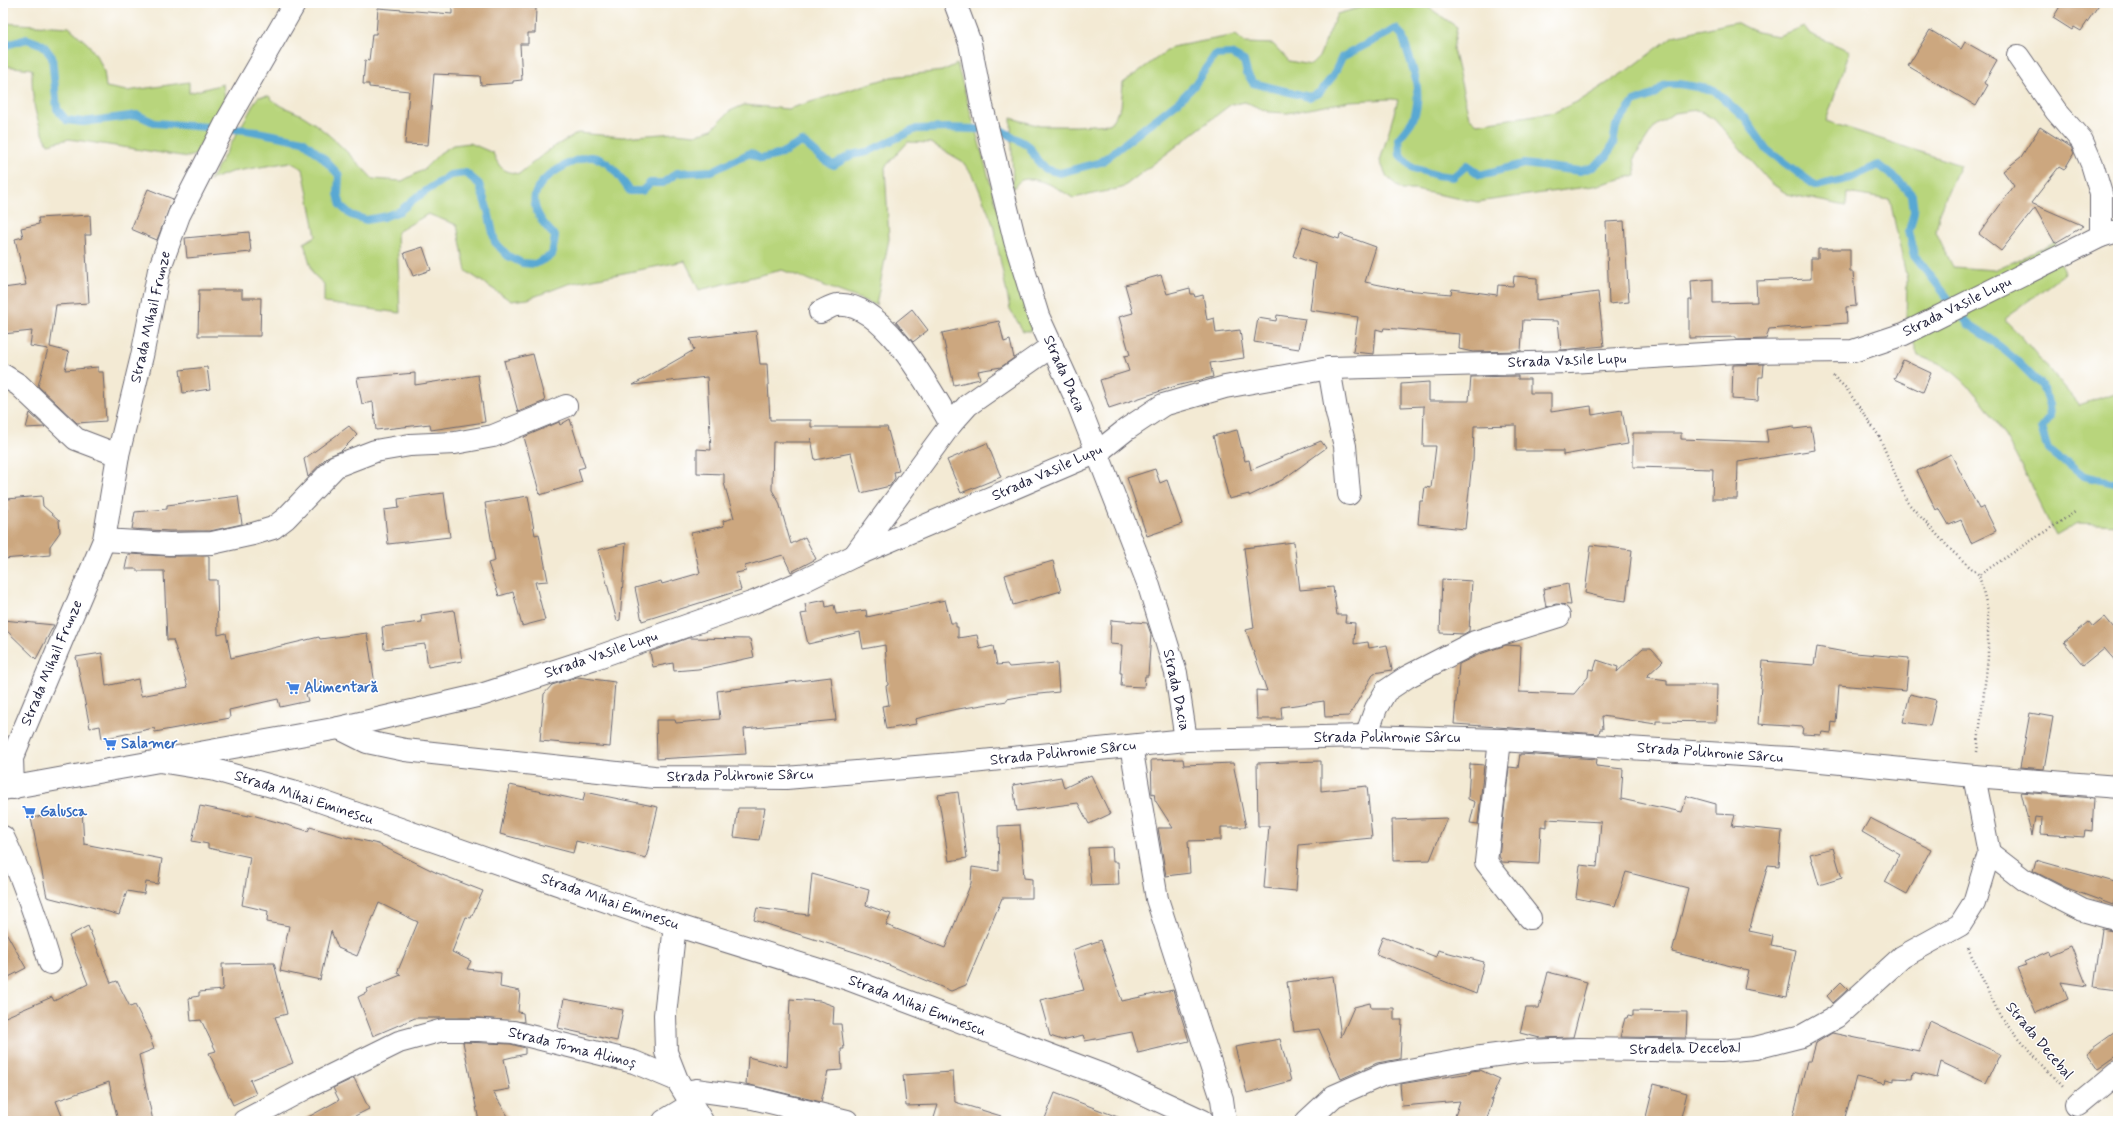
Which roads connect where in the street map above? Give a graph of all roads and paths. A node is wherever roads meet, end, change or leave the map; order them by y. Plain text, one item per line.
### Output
1 (295, 3) edge
2 (955, 3) edge
3 (2018, 56) dead end
4 (2110, 233) edge
5 (820, 312) dead end
6 (1052, 346) junction
7 (1805, 351) junction
8 (1329, 368) junction
9 (3, 375) edge
10 (566, 406) dead end
11 (951, 424) junction
12 (1098, 452) junction
13 (118, 455) junction
14 (1349, 494) dead end
15 (2074, 512) dead end
16 (104, 540) junction
17 (854, 556) junction
18 (1979, 575) junction
19 (1559, 616) dead end
20 (339, 728) junction
21 (1366, 736) junction
22 (1186, 740) junction
23 (1500, 740) junction
24 (1131, 746) junction
25 (159, 761) junction
26 (1974, 776) junction
27 (8, 788) edge
28 (2118, 788) edge
29 (3, 837) edge
30 (1989, 853) junction
31 (1530, 918) dead end
32 (2118, 920) edge
33 (675, 925) junction
34 (1960, 925) junction
35 (50, 963) dead end
36 (2118, 1072) edge
37 (689, 1099) edge
38 (2078, 1105) joint
39 (244, 1121) edge
40 (664, 1121) edge
41 (846, 1121) edge
42 (1203, 1121) edge
43 (1225, 1121) edge
44 (1307, 1121) edge

1 - 13 street, Strada Mihail Frunze
2 - 6 street, Strada Dacia
3 - 4 street, Strada Vasile Lupu
4 - 7 street, Strada Vasile Lupu
5 - 11 street
6 - 11 street, Strada Vasile Lupu
6 - 12 street, Strada Dacia
7 - 8 street, Strada Vasile Lupu
7 - 18 path
8 - 12 street, Strada Vasile Lupu
8 - 14 street
9 - 13 street
10 - 16 street
11 - 17 street, Strada Vasile Lupu
12 - 17 street, Strada Vasile Lupu
12 - 22 street, Strada Dacia
13 - 16 street, Strada Mihail Frunze
15 - 18 path
16 - 27 street, Strada Mihail Frunze
17 - 20 street, Strada Vasile Lupu
18 - 26 path
19 - 21 street
20 - 24 street, Strada Polihronie Sârcu
20 - 25 street
21 - 22 street, Strada Polihronie Sârcu
21 - 23 street, Strada Polihronie Sârcu
22 - 24 street, Strada Polihronie Sârcu
23 - 26 street, Strada Polihronie Sârcu
23 - 31 street
24 - 43 street
25 - 27 street, Strada Mihai Eminescu
25 - 33 street, Strada Mihai Eminescu
26 - 28 street, Strada Polihronie Sârcu
26 - 30 street
29 - 35 street
30 - 32 street
30 - 34 street, Stradela Decebal
33 - 37 street
33 - 42 street, Strada Mihai Eminescu
34 - 38 path, Strada Decebal
34 - 44 street, Stradela Decebal
36 - 38 street
37 - 39 street, Strada Toma Alimoș
37 - 40 street
37 - 41 street, Strada Toma Alimoș

